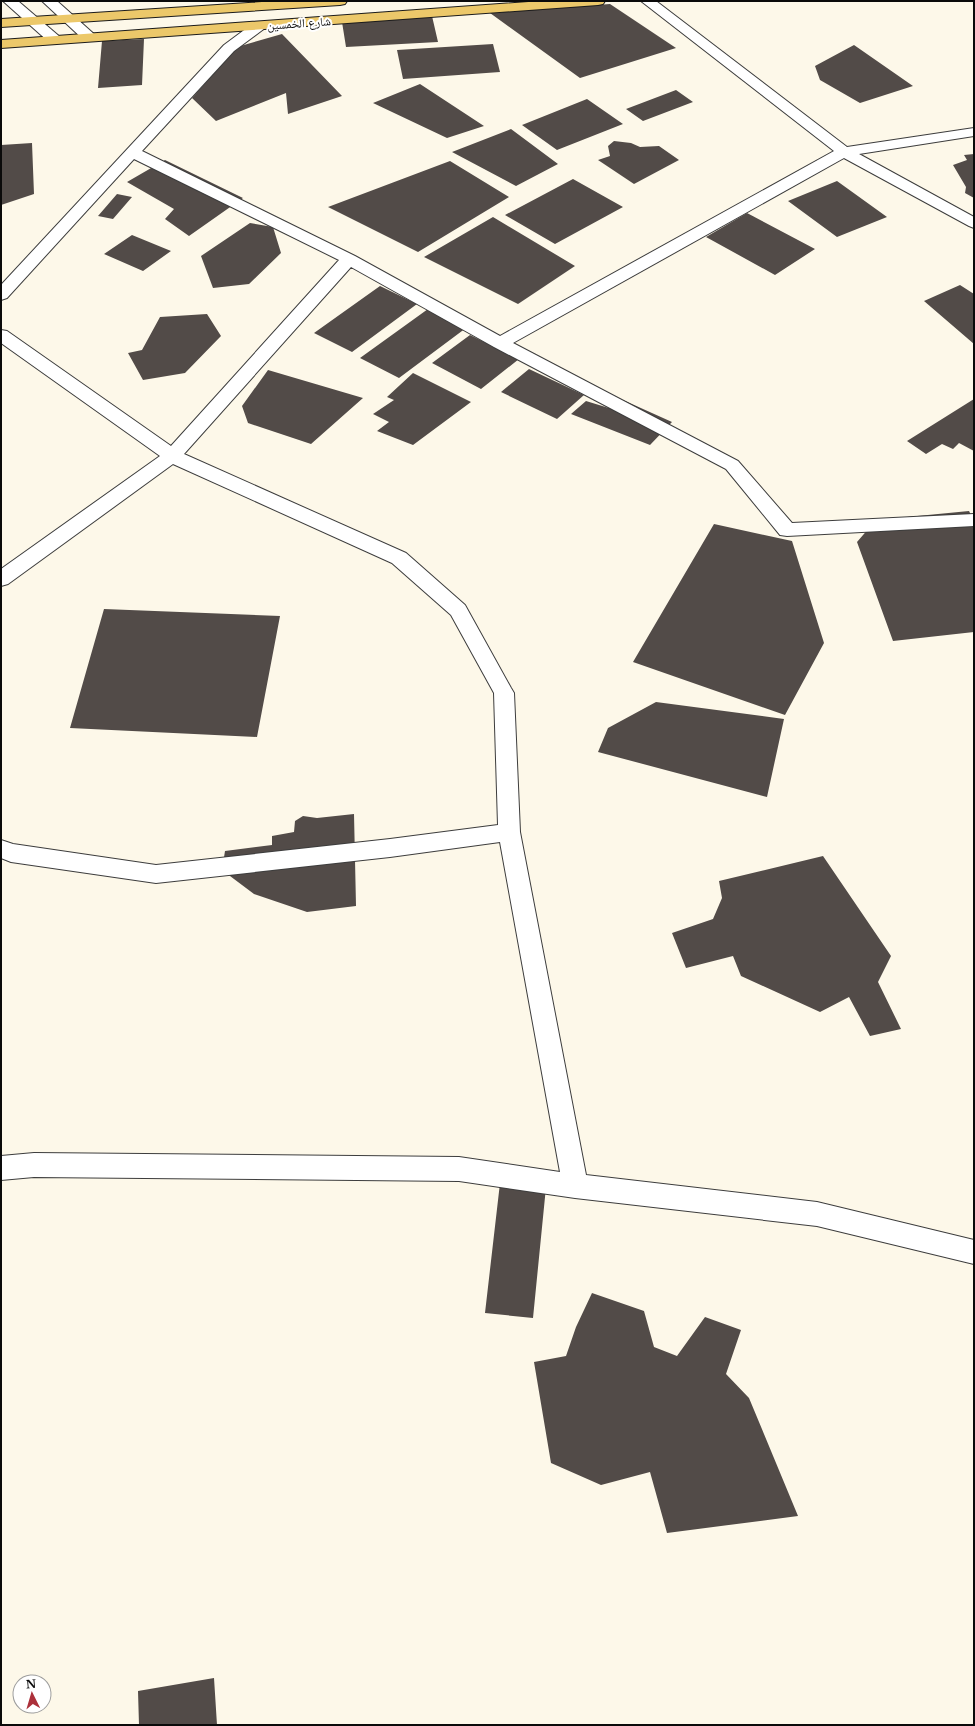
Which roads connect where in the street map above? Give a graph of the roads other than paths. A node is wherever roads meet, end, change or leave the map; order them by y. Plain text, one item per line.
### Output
1 (10, 1) edge
2 (49, 1) edge
3 (246, 1) edge
4 (340, 1) edge
5 (598, 1) edge
6 (648, 1) edge
7 (289, 5) junction
8 (68, 19) junction
9 (32, 21) junction
10 (1, 23) edge
11 (260, 26) junction
12 (90, 38) junction
13 (55, 40) junction
14 (1, 44) edge
15 (974, 132) edge
16 (844, 152) junction
17 (133, 153) junction
18 (974, 223) edge
19 (349, 259) junction
20 (1, 295) edge
21 (1, 335) edge
22 (500, 343) junction
23 (172, 456) junction
24 (974, 520) edge
25 (1, 579) edge
26 (509, 832) junction
27 (1, 849) edge
28 (1, 1168) edge
29 (575, 1186) junction
30 (974, 1252) edge

1 - 9 street
2 - 8 street
3 - 7 main road
4 - 7 main road, شارع الخمسين
5 - 11 main road, شارع الخمسين
6 - 16 street
7 - 8 main road, شارع الخمسين
8 - 9 main road, شارع الخمسين
8 - 12 street
9 - 10 main road, شارع الخمسين
9 - 13 street
11 - 12 main road, شارع الخمسين
11 - 17 street
12 - 13 main road, شارع الخمسين
13 - 14 main road, شارع الخمسين
15 - 16 street
16 - 18 street
16 - 22 street
17 - 19 street
17 - 20 street
19 - 22 street
19 - 23 street
21 - 23 street
22 - 24 street
23 - 25 street
23 - 26 street
26 - 27 street
26 - 29 street
28 - 29 street
29 - 30 street

